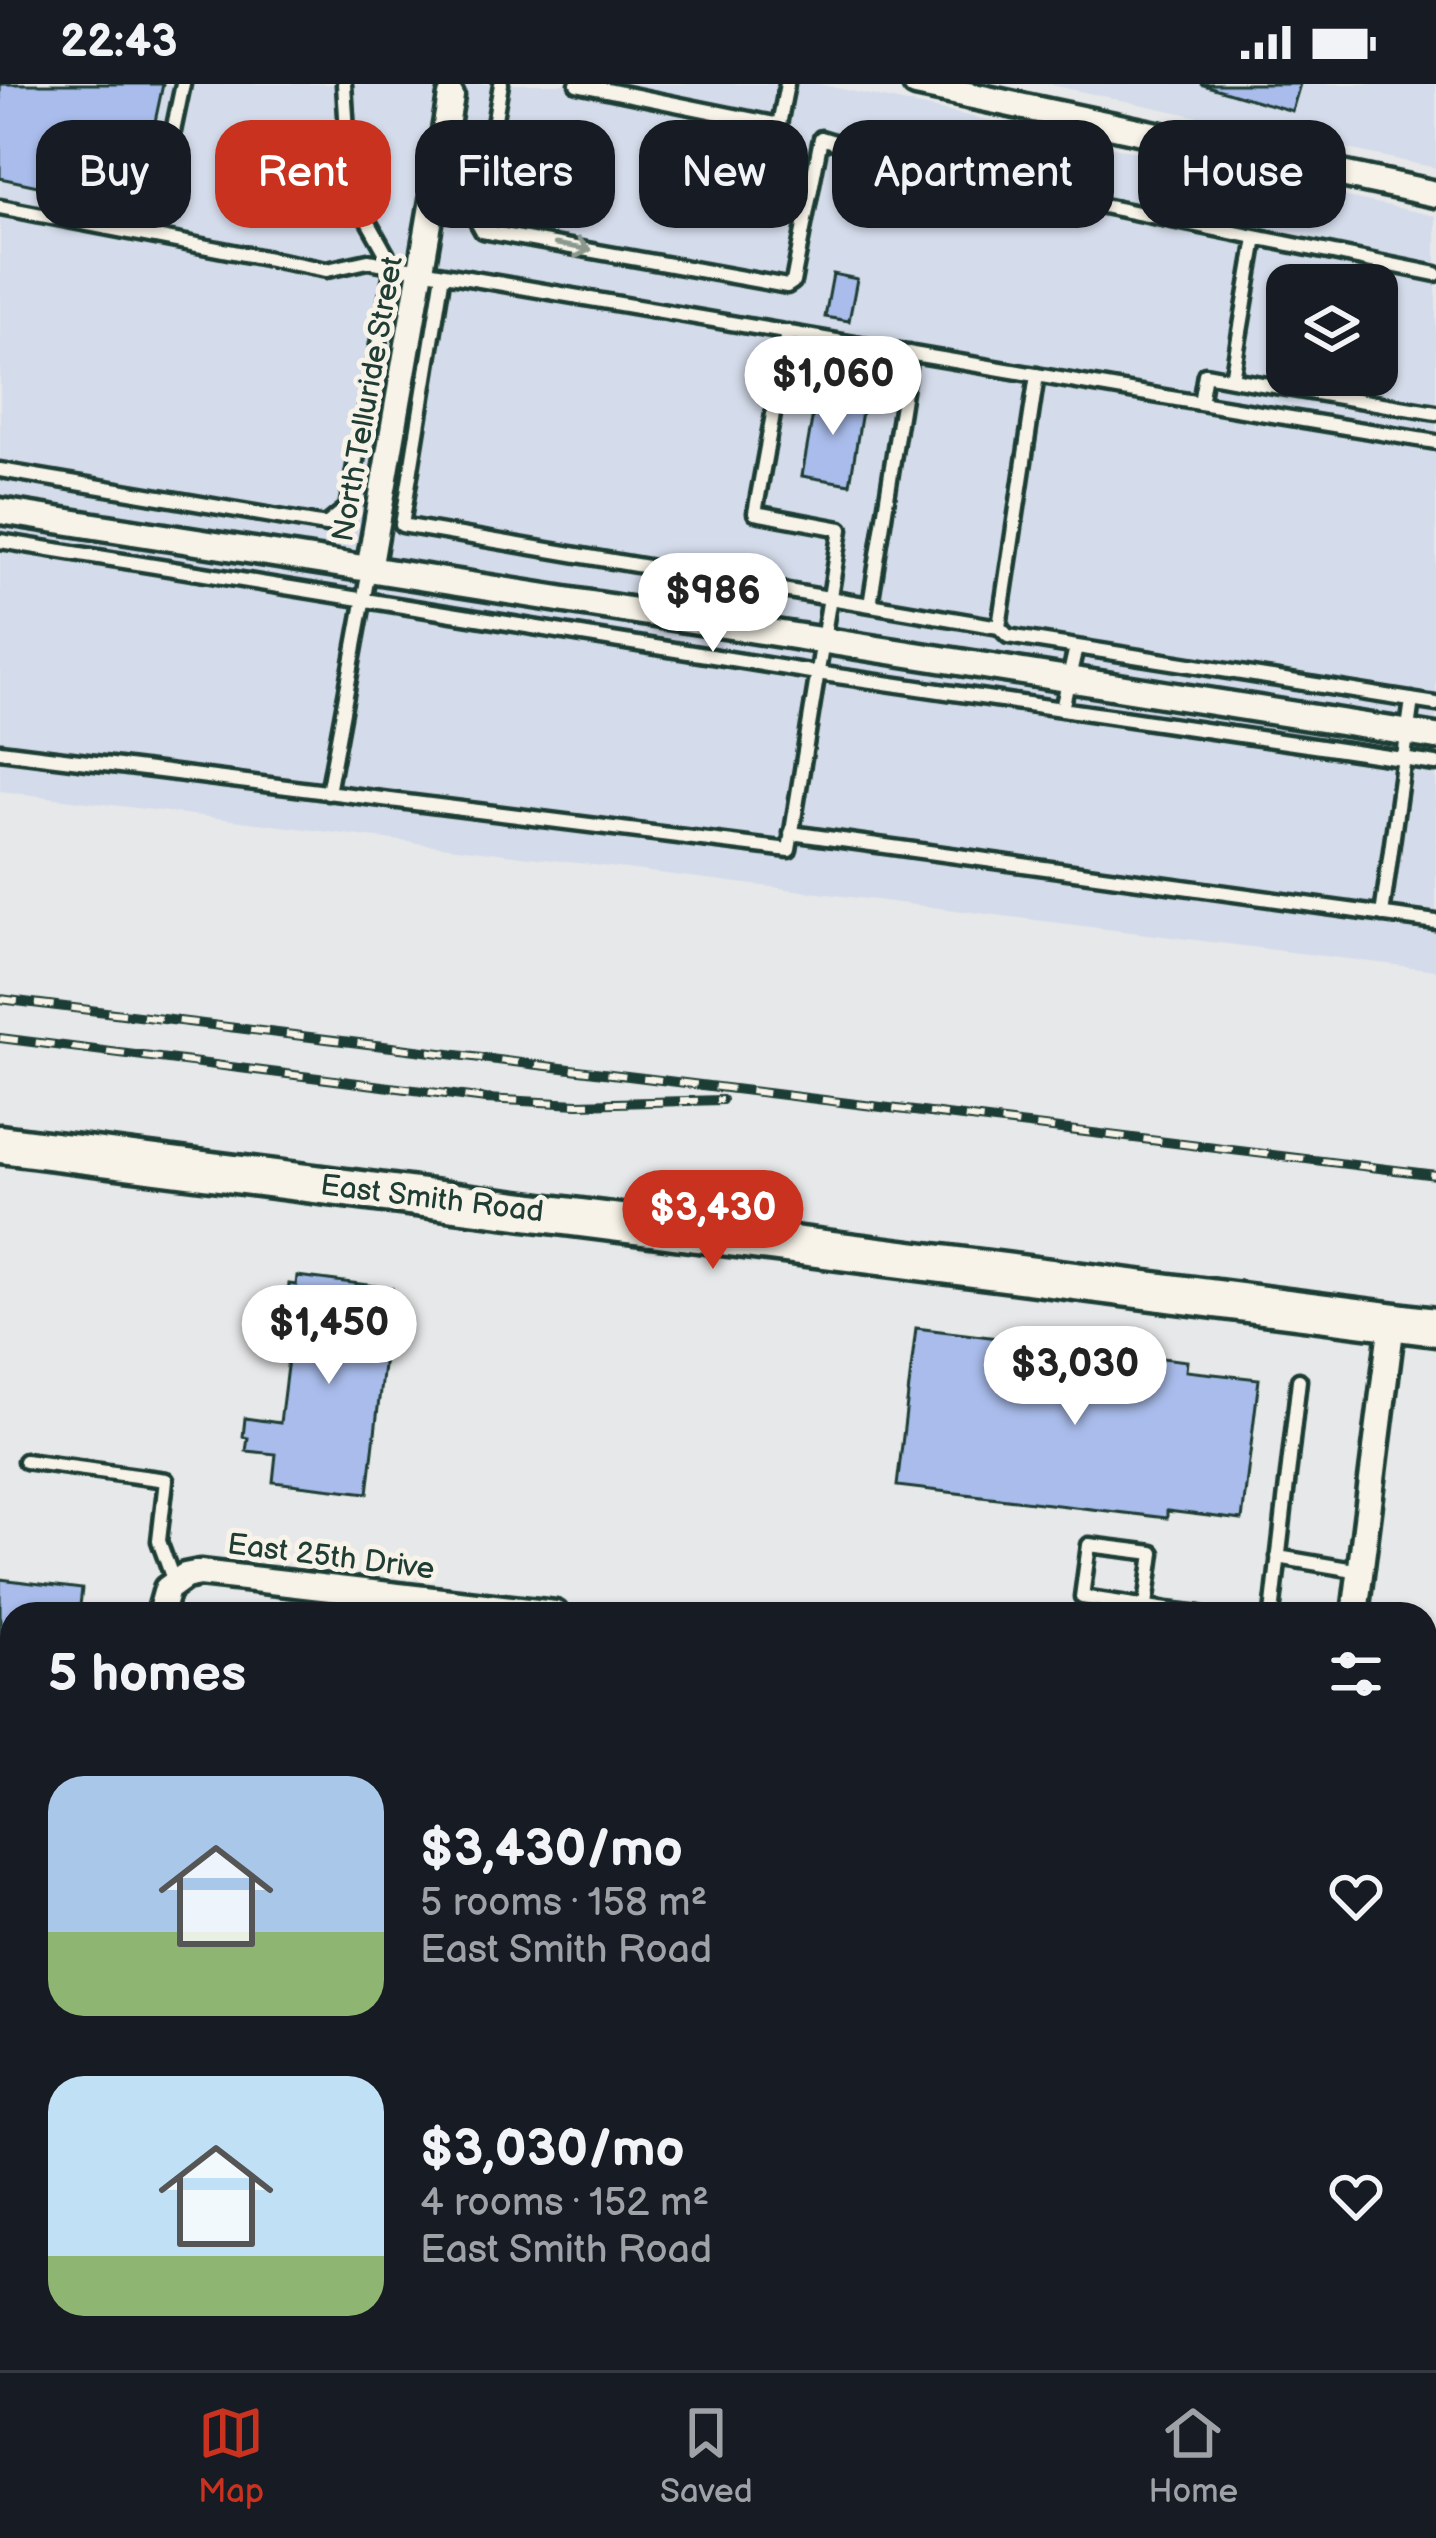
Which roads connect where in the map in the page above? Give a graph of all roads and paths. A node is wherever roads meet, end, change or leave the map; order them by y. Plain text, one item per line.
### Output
1 (183, 84) edge
2 (344, 84) edge
3 (501, 84) edge
4 (577, 84) edge
5 (787, 84) edge
6 (916, 84) edge
7 (451, 89) edge
8 (1436, 194) edge
9 (0, 207) edge
10 (151, 236) junction
11 (1256, 238) junction
12 (418, 270) junction
13 (1436, 274) edge
14 (788, 332) junction
15 (910, 353) junction
16 (1037, 375) junction
17 (1232, 379) junction
18 (1200, 403) junction
19 (1436, 413) edge
20 (1436, 442) edge
21 (0, 470) edge
22 (0, 511) edge
23 (0, 541) edge
24 (370, 570) junction
25 (830, 598) junction
26 (362, 599) junction
27 (869, 605) junction
28 (999, 627) junction
29 (823, 642) junction
30 (1076, 647) junction
31 (818, 673) junction
32 (1069, 681) junction
33 (1412, 700) junction
34 (1436, 704) edge
35 (1062, 709) junction
36 (1408, 732) junction
37 (1436, 737) edge
38 (0, 751) edge
39 (1404, 760) junction
40 (1436, 764) edge
41 (328, 793) junction
42 (791, 833) junction
43 (1382, 915) junction
44 (1436, 922) edge
45 (0, 1144) edge
46 (1392, 1322) junction
47 (1436, 1328) edge
48 (1299, 1381) dead end
49 (25, 1461) dead end
50 (1278, 1557) junction
51 (1360, 1571) junction
52 (174, 1582) junction
53 (163, 1602) edge
54 (456, 1602) edge
55 (1122, 1602) edge
56 (1146, 1602) edge
57 (1273, 1602) edge
58 (1356, 1602) edge

1 - 10 lane
2 - 12 lane
3 -> 11 lane
4 - 5 lane
6 - 8 street
7 - 12 street, North Telluride Street
9 - 10 lane
10 - 12 lane
11 - 13 lane
11 - 17 lane
12 - 14 lane
12 - 21 lane
12 - 24 street, North Telluride Street
12 - 25 lane
14 - 15 lane
14 - 25 lane
15 - 16 lane
15 - 27 lane
16 - 18 lane
16 - 28 lane
17 - 18 lane
17 - 19 lane
18 - 20 lane
22 - 24 street
23 - 26 lane
24 - 26 lane
24 - 29 street
25 - 27 lane
25 - 29 lane
26 - 31 lane
26 - 41 lane
27 - 28 lane
28 - 30 lane
29 - 31 lane
29 - 32 street
30 - 32 lane
30 - 33 lane
31 - 35 lane
31 - 42 lane
32 - 35 lane
32 - 36 street
33 - 34 lane
33 - 36 lane
35 - 39 lane
36 - 37 street
36 - 39 lane
38 - 41 lane
39 - 40 lane
39 - 43 lane
41 - 42 lane
42 - 43 lane
43 - 44 lane
45 - 46 street, East Smith Road
46 - 47 street, East Smith Road
46 - 51 street
48 - 50 lane
49 - 52 lane
50 - 51 lane
50 - 57 lane
51 - 58 street
52 - 53 street
52 - 54 street, East 25th Drive
55 - 56 lane

